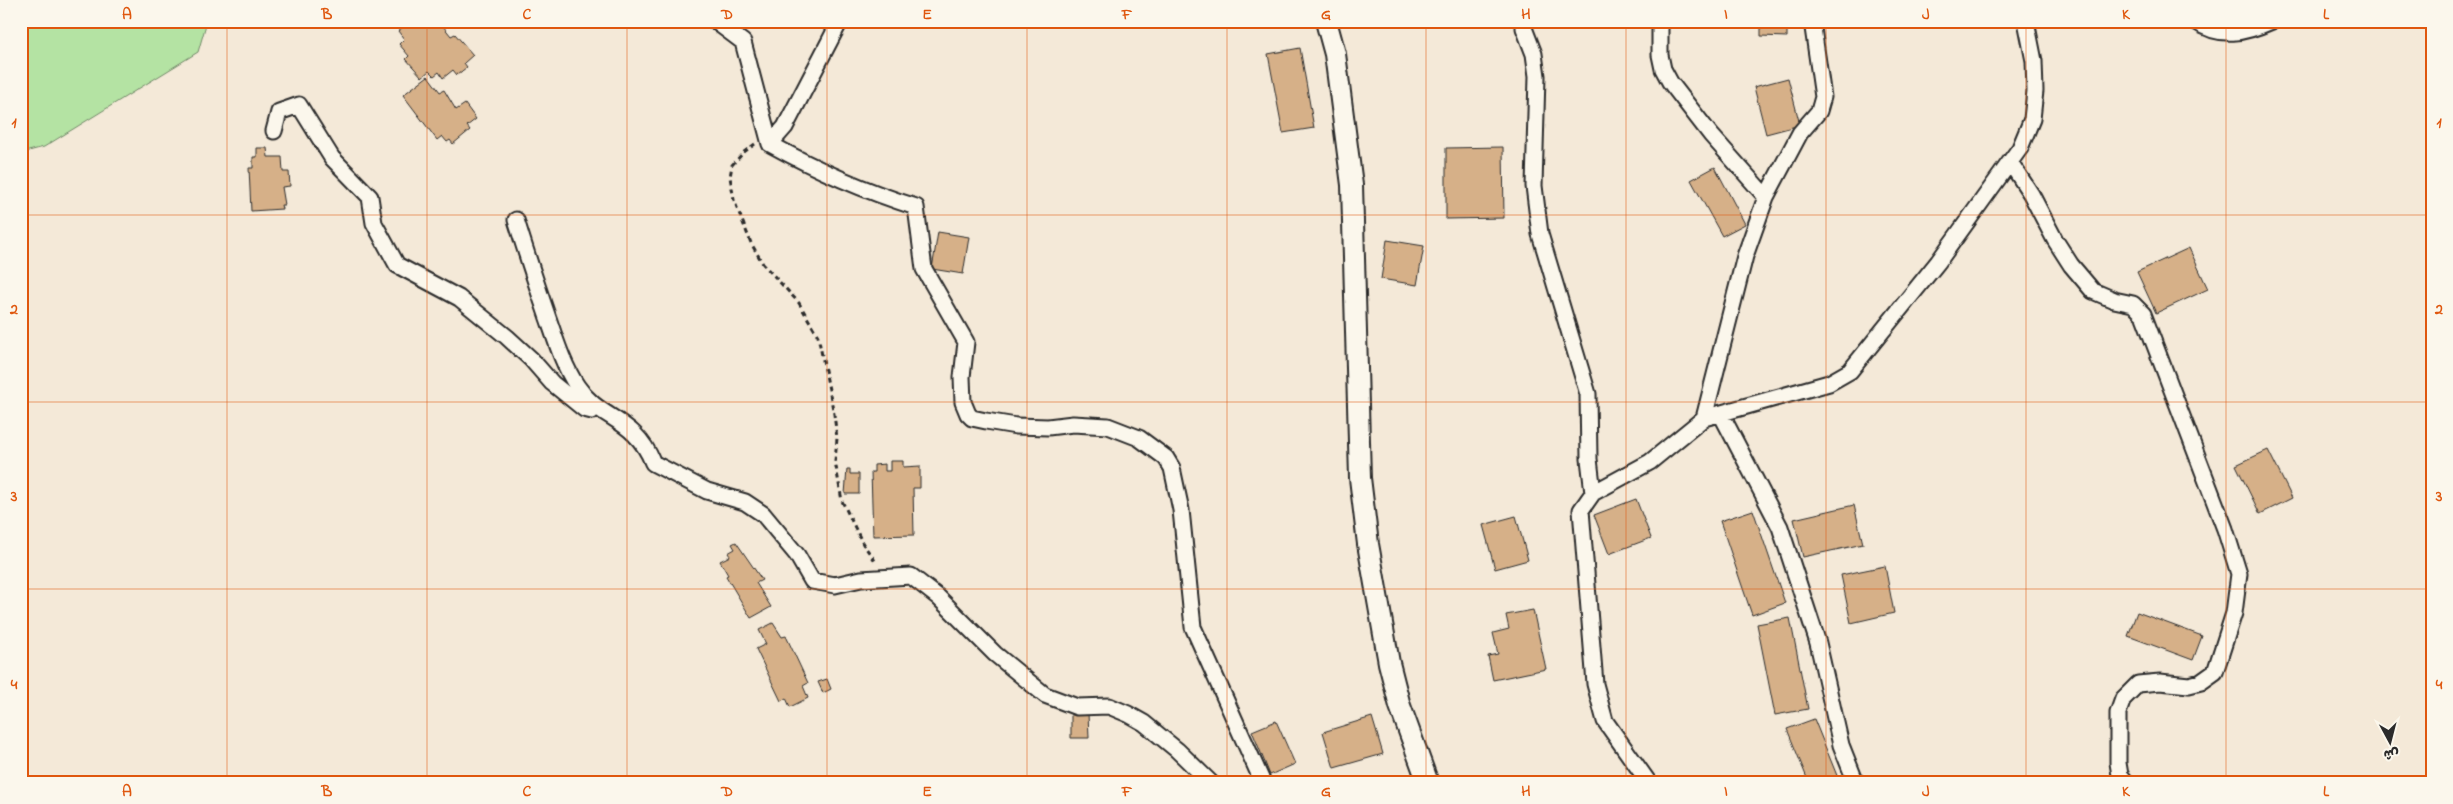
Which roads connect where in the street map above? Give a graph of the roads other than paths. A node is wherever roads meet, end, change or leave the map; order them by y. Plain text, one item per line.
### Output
1 (715, 21) edge
2 (840, 21) edge
3 (1326, 21) edge
4 (1524, 21) edge
5 (1660, 21) edge
6 (1812, 21) edge
7 (2026, 21) edge
8 (2195, 21) edge
9 (2272, 21) edge
10 (274, 131) dead end
11 (770, 144) junction
12 (2010, 162) junction
13 (1766, 197) junction
14 (516, 220) dead end
15 (1721, 414) junction
16 (610, 416) junction
17 (1704, 418) junction
18 (1593, 493) junction
19 (1211, 783) edge
20 (1263, 783) edge
21 (1428, 783) edge
22 (1648, 783) edge
23 (1856, 783) edge
24 (2127, 783) edge

1 - 11 street
2 - 11 street
3 - 21 main road
4 - 18 street
5 - 13 street
6 - 13 street
7 - 12 street
8 - 9 street
10 - 16 street
11 - 20 street
12 - 15 street
12 - 24 street
13 - 17 street
14 - 16 street
15 - 17 street
15 - 23 street
16 - 19 street
17 - 18 street
18 - 22 street

